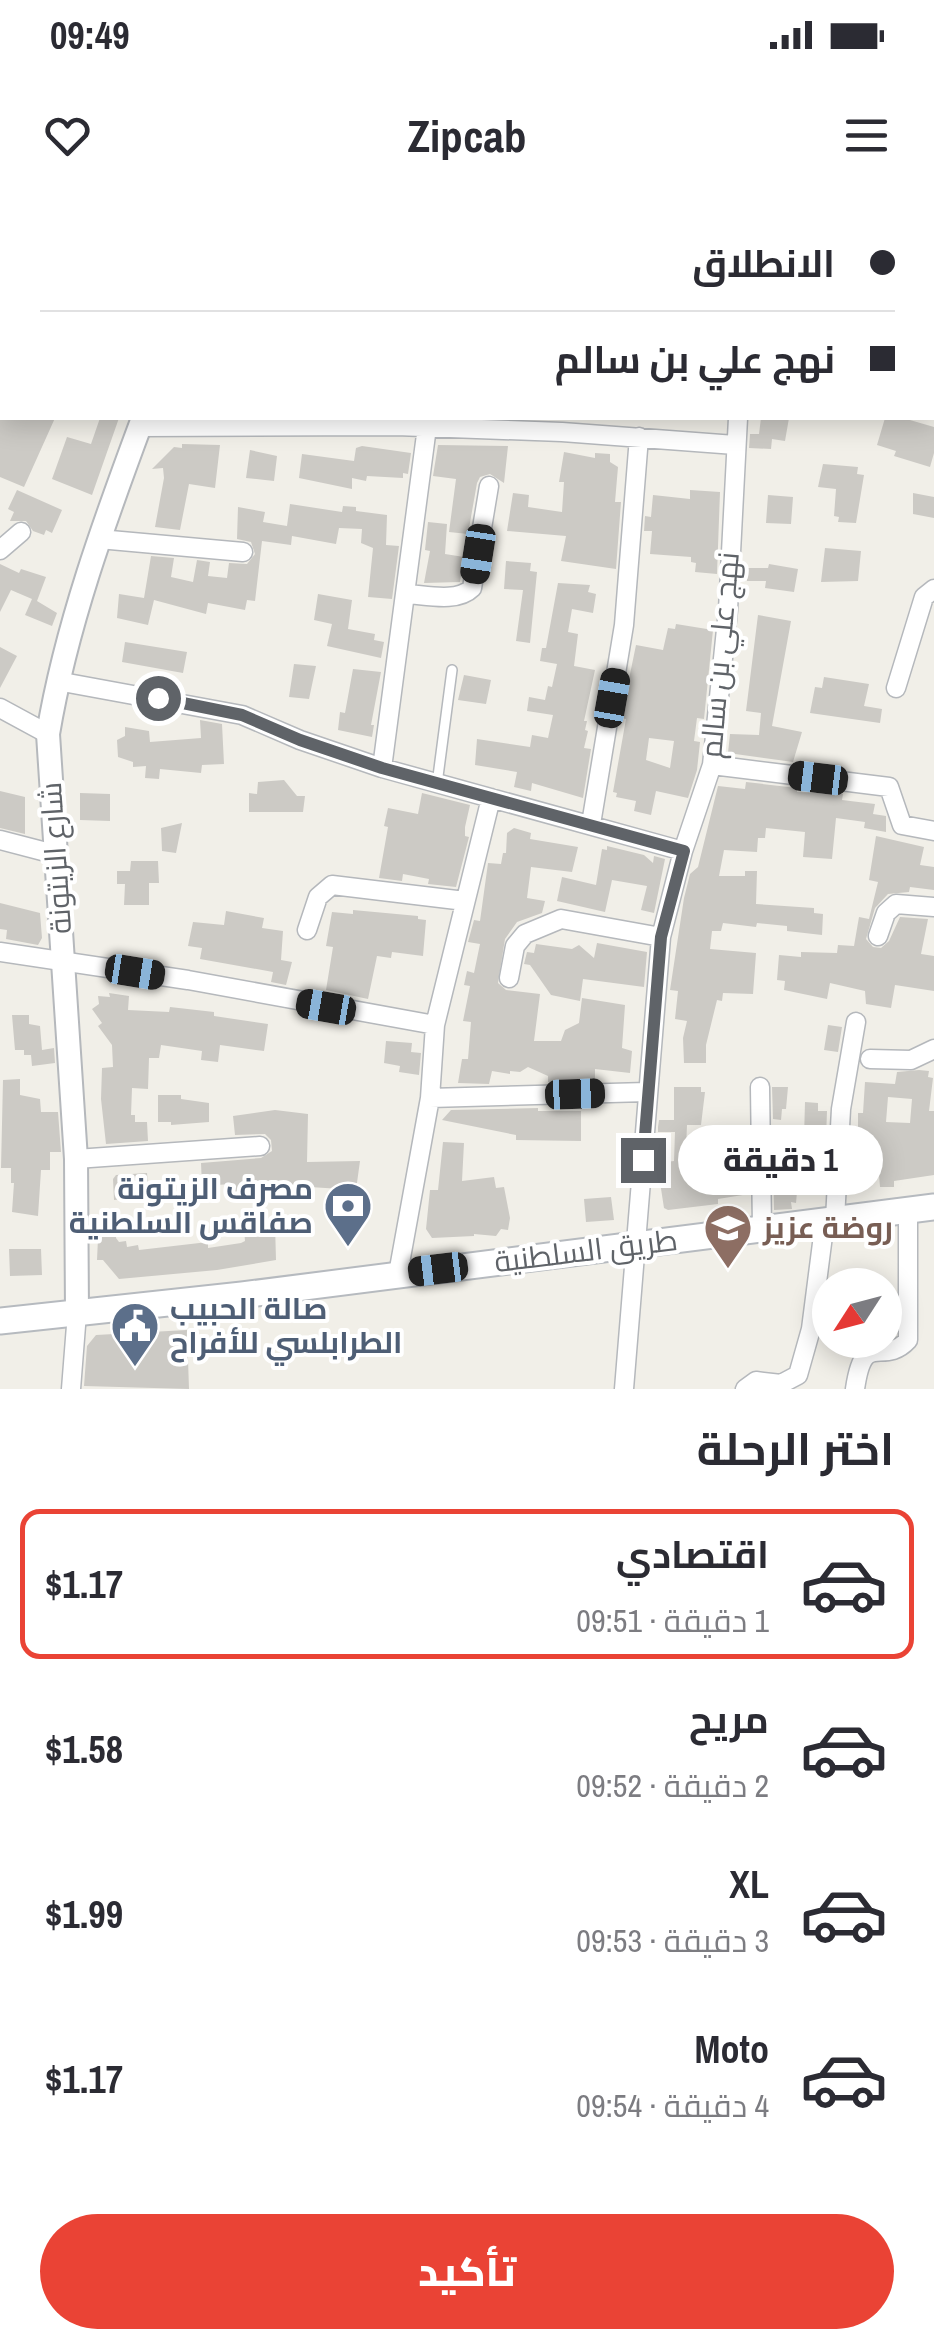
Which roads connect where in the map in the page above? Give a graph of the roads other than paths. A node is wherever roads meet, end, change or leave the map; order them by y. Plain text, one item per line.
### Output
1 (738, 420) edge
2 (141, 422) edge
3 (397, 422) edge
4 (428, 427) junction
5 (639, 437) junction
6 (736, 444) junction
7 (489, 486) dead end
8 (22, 532) dead end
9 (99, 540) junction
10 (0, 550) edge
11 (243, 552) dead end
12 (934, 590) edge
13 (406, 594) junction
14 (452, 670) dead end
15 (57, 681) junction
16 (896, 688) dead end
17 (0, 708) edge
18 (48, 734) junction
19 (712, 765) junction
20 (382, 768) junction
21 (437, 784) junction
22 (491, 798) junction
23 (591, 824) junction
24 (934, 831) edge
25 (0, 840) edge
26 (684, 851) junction
27 (54, 854) junction
28 (465, 901) junction
29 (934, 907) edge
30 (306, 930) dead end
31 (878, 936) dead end
32 (661, 937) junction
33 (0, 952) edge
34 (64, 960) junction
35 (509, 978) dead end
36 (856, 1022) dead end
37 (436, 1025) junction
38 (934, 1048) edge
39 (870, 1060) dead end
40 (760, 1087) dead end
41 (647, 1092) junction
42 (430, 1098) junction
43 (260, 1146) dead end
44 (76, 1159) junction
45 (921, 1208) edge
46 (830, 1219) junction
47 (762, 1228) junction
48 (635, 1245) junction
49 (398, 1274) junction
50 (76, 1313) junction
51 (0, 1321) edge
52 (70, 1389) edge
53 (624, 1389) edge
54 (745, 1389) edge
55 (855, 1389) edge

1 - 6 street, نهج علي بن سالم
2 - 3 street
2 - 9 street, شارع الزيتونة
3 - 4 street
4 - 5 street
4 - 13 street
5 - 6 street
5 - 23 street
6 - 19 street, نهج علي بن سالم
7 - 13 street
8 - 10 street
9 - 11 street
9 - 15 street, شارع الزيتونة
12 - 16 street
13 - 20 street
14 - 21 lane
15 - 18 street, شارع الزيتونة
15 - 20 street
17 - 18 street
18 - 27 street, شارع الزيتونة
19 - 24 street
19 - 26 street, نهج علي بن سالم
20 - 21 street
21 - 22 street
22 - 23 street
22 - 28 street
23 - 26 street
25 - 27 street
26 - 32 street, نهج علي بن سالم
27 - 34 street, شارع الزيتونة
28 - 30 street
28 - 37 street
29 - 31 street
32 - 35 street
32 - 41 street, نهج علي بن سالم
33 - 34 street
34 - 37 street
34 - 44 street, شارع الزيتونة
36 - 46 street
37 - 42 street
38 - 39 street
40 - 47 street
41 - 42 street
41 - 48 street, نهج علي بن سالم
42 - 49 street
43 - 44 street
44 - 50 street, شارع الزيتونة
45 - 46 main road, طريق السلطنية
45 - 55 street
46 - 47 main road, طريق السلطنية
46 - 54 street
47 - 48 main road, طريق السلطنية
48 - 49 main road, طريق السلطنية
48 - 53 street, نهج علي بن سالم
49 - 50 main road, طريق السلطنية
50 - 51 main road, طريق السلطنية
50 - 52 street

